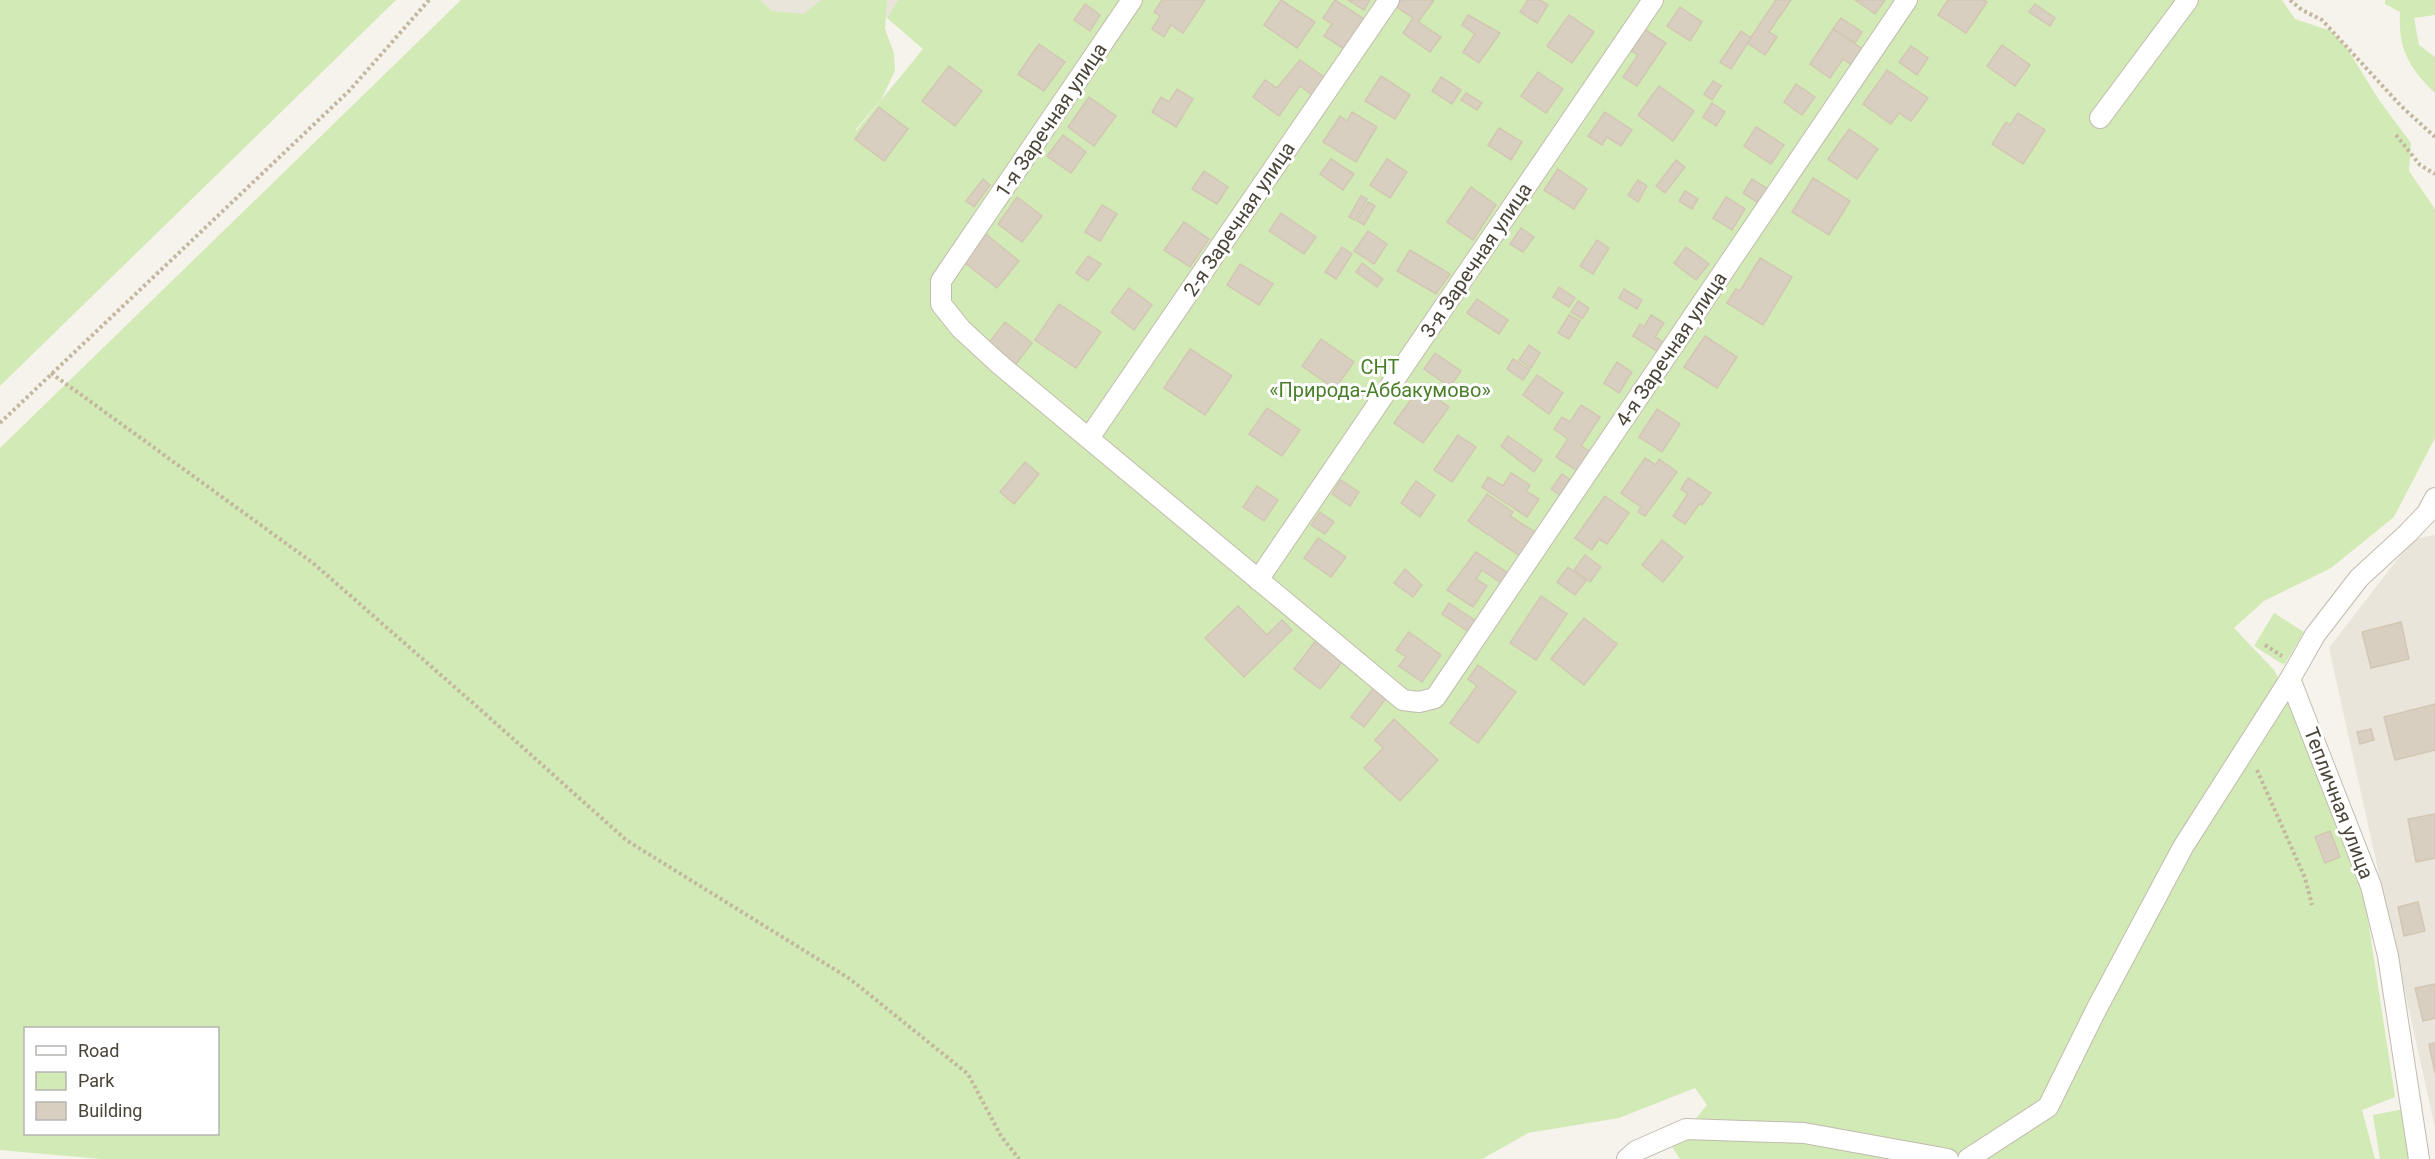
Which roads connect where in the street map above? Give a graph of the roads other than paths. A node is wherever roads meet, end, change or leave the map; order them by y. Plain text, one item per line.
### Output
1 (1132, 0) edge
2 (1389, 0) edge
3 (1653, 0) edge
4 (1907, 0) edge
5 (2188, 0) edge
6 (2100, 118) dead end
7 (1089, 438) junction
8 (2435, 498) edge
9 (1258, 580) junction
10 (2290, 679) junction
11 (1435, 698) joint
12 (1627, 1159) edge
13 (1948, 1159) edge
14 (1968, 1159) edge
15 (2419, 1159) edge

1 - 7 street, 1-я Заречная улица
2 - 7 street, 2-я Заречная улица
3 - 9 street, 3-я Заречная улица
4 - 11 street, 4-я Заречная улица
5 - 6 street
7 - 9 street, 1-я Заречная улица
8 - 10 street
9 - 11 street, 1-я Заречная улица
10 - 14 street
10 - 15 street, Тепличная улица
12 - 13 street

